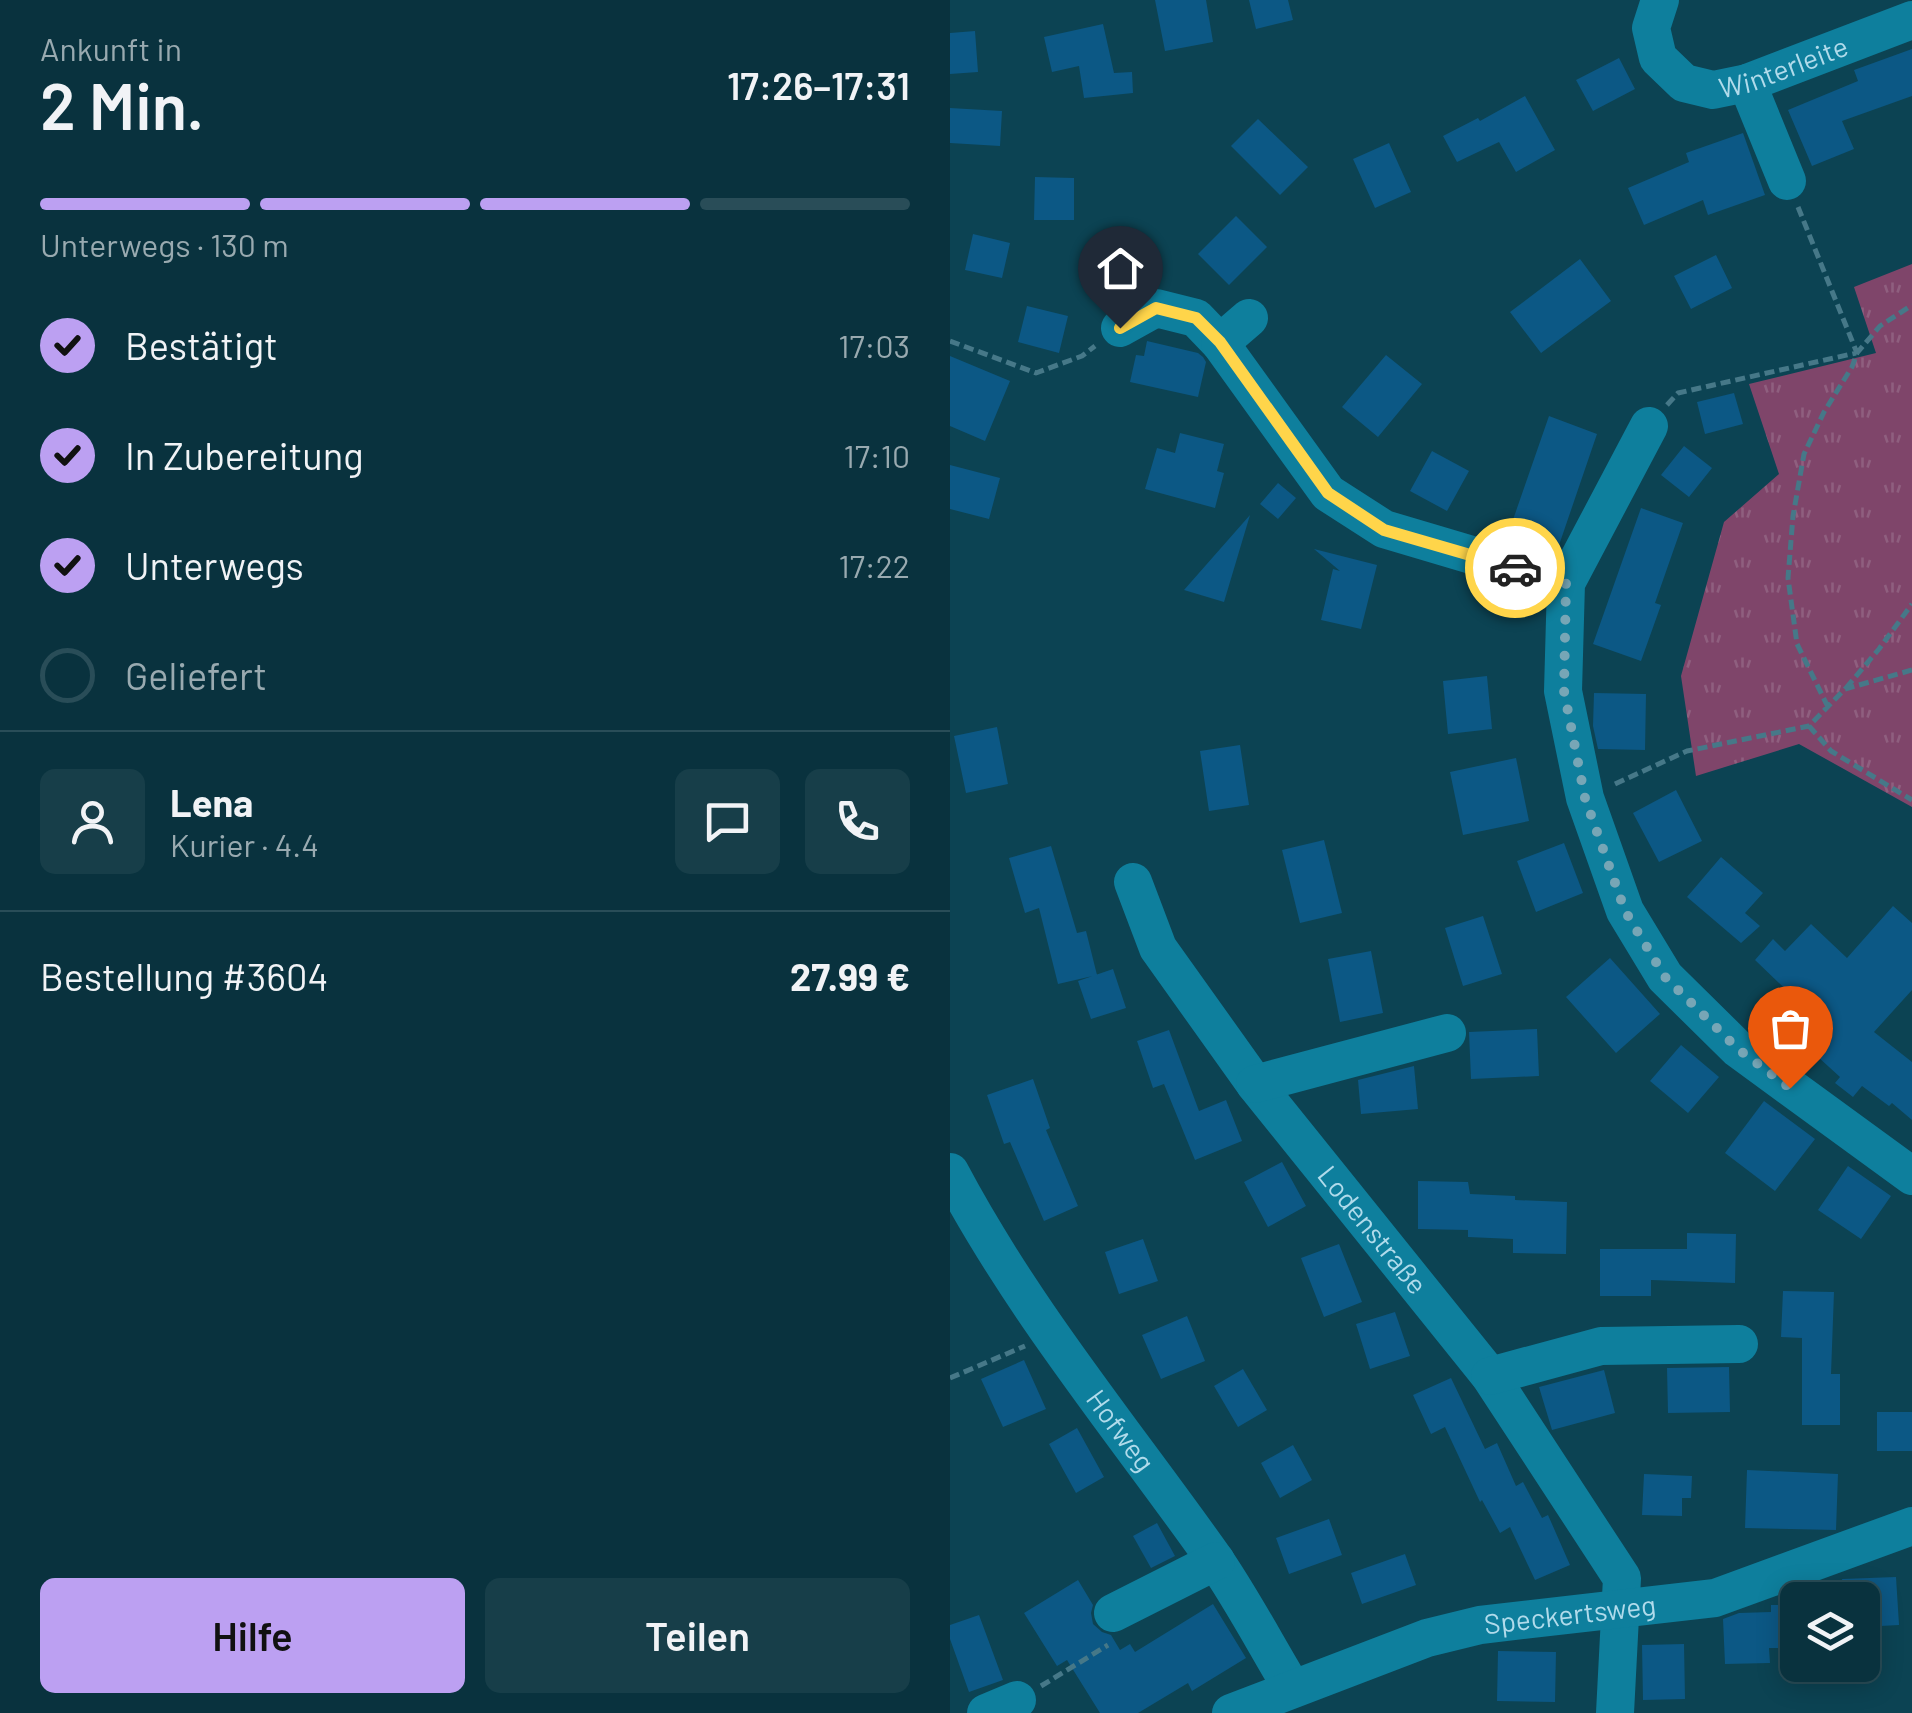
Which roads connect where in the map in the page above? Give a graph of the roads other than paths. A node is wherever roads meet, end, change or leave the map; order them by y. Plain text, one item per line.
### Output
1 (1660, 0) edge
2 (1912, 20) edge
3 (1747, 83) junction
4 (1787, 182) road end
5 (1249, 318) dead end
6 (1120, 328) road end
7 (1220, 342) junction
8 (1649, 426) road end
9 (1566, 583) junction
10 (1133, 882) dead end
11 (1448, 1033) dead end
12 (1255, 1084) junction
13 (950, 1172) edge
14 (1912, 1176) edge
15 (1739, 1344) dead end
16 (1490, 1376) junction
17 (1912, 1526) edge
18 (1216, 1561) junction
19 (1621, 1608) junction
20 (1113, 1612) road end
21 (1292, 1688) junction
22 (1230, 1713) edge
23 (1615, 1713) edge

1 - 3 street, Winterleite
2 - 3 street, Winterleite
3 - 4 street
5 - 7 street
6 - 7 street
7 - 9 street
8 - 9 street
9 - 14 street
10 - 12 street, Lodenstraße
11 - 12 street
12 - 16 street, Lodenstraße
13 - 18 street, Hofweg
15 - 16 street
16 - 19 street, Lodenstraße
17 - 19 street, Speckertsweg
18 - 20 street
18 - 21 street, Hofweg
19 - 21 street, Speckertsweg
19 - 23 street, Lodenstraße
21 - 22 street, Speckertsweg

